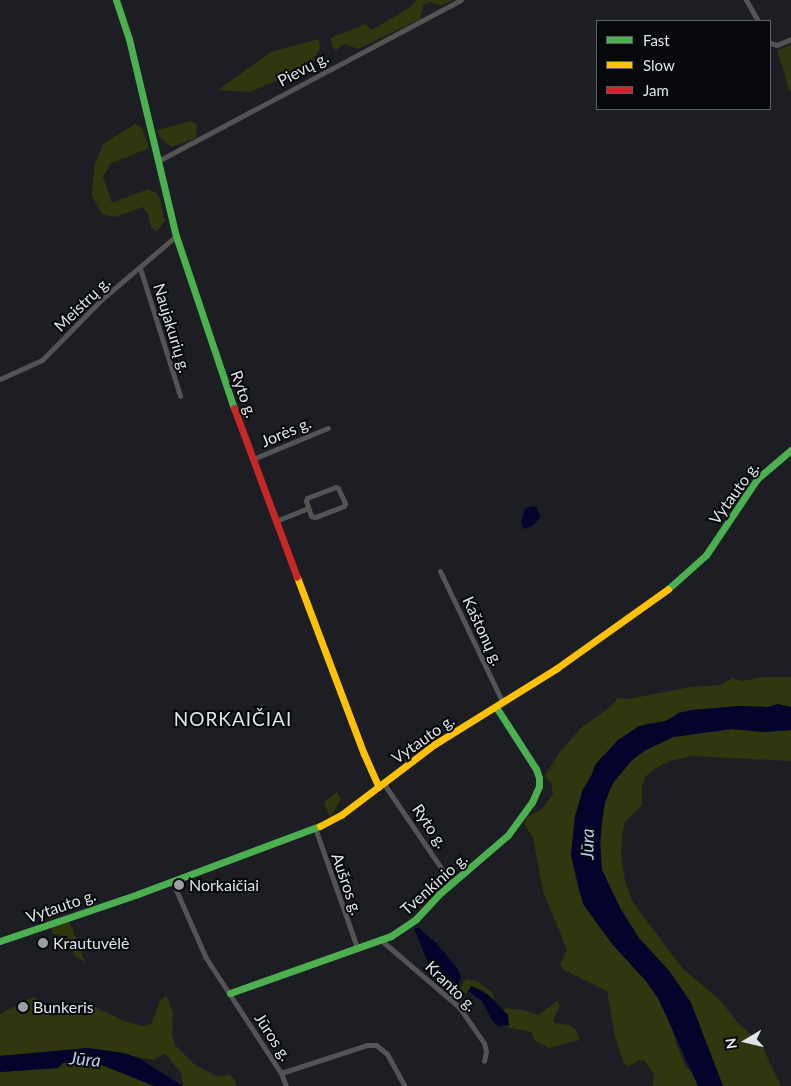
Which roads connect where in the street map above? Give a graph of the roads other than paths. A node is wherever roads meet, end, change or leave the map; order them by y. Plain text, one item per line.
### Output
1 (116, 0) edge
2 (461, 0) edge
3 (746, 0) edge
4 (757, 20) edge
5 (791, 39) edge
6 (771, 44) edge
7 (158, 161) junction
8 (176, 236) junction
9 (140, 268) junction
10 (0, 380) edge
11 (180, 396) dead end
12 (328, 428) dead end
13 (791, 450) edge
14 (253, 459) junction
15 (308, 508) junction
16 (276, 521) junction
17 (440, 571) dead end
18 (500, 705) junction
19 (382, 785) junction
20 (314, 828) junction
21 (172, 882) junction
22 (452, 884) junction
23 (0, 941) edge
24 (382, 941) junction
25 (357, 947) junction
26 (230, 993) junction
27 (484, 1061) dead end
28 (282, 1074) junction
29 (286, 1086) edge
30 (405, 1086) edge

1 - 7 street, Ryto g.
2 - 7 street, Pievų g.
3 - 4 street
5 - 6 street
7 - 8 street, Ryto g.
8 - 9 street, Meistrų g.
8 - 14 street, Ryto g.
9 - 10 street, Meistrų g.
9 - 11 street, Naujakurių g.
12 - 14 street, Jorės g.
13 - 18 street, Vytauto g.
14 - 16 street, Ryto g.
15 - 15 street
15 - 16 street
16 - 19 street, Ryto g.
17 - 18 street, Kaštonų g.
18 - 19 street, Vytauto g.
18 - 22 street, Tvenkinio g.
19 - 20 street, Vytauto g.
19 - 22 street, Ryto g.
20 - 21 street, Vytauto g.
20 - 25 street, Aušros g.
21 - 23 street, Vytauto g.
21 - 26 street, Jūros g.
22 - 24 street, Tvenkinio g.
24 - 25 street, Tvenkinio g.
24 - 27 street, Kranto g.
25 - 26 street, Tvenkinio g.
26 - 28 street, Jūros g.
28 - 29 street
28 - 30 street, Jūros g.

